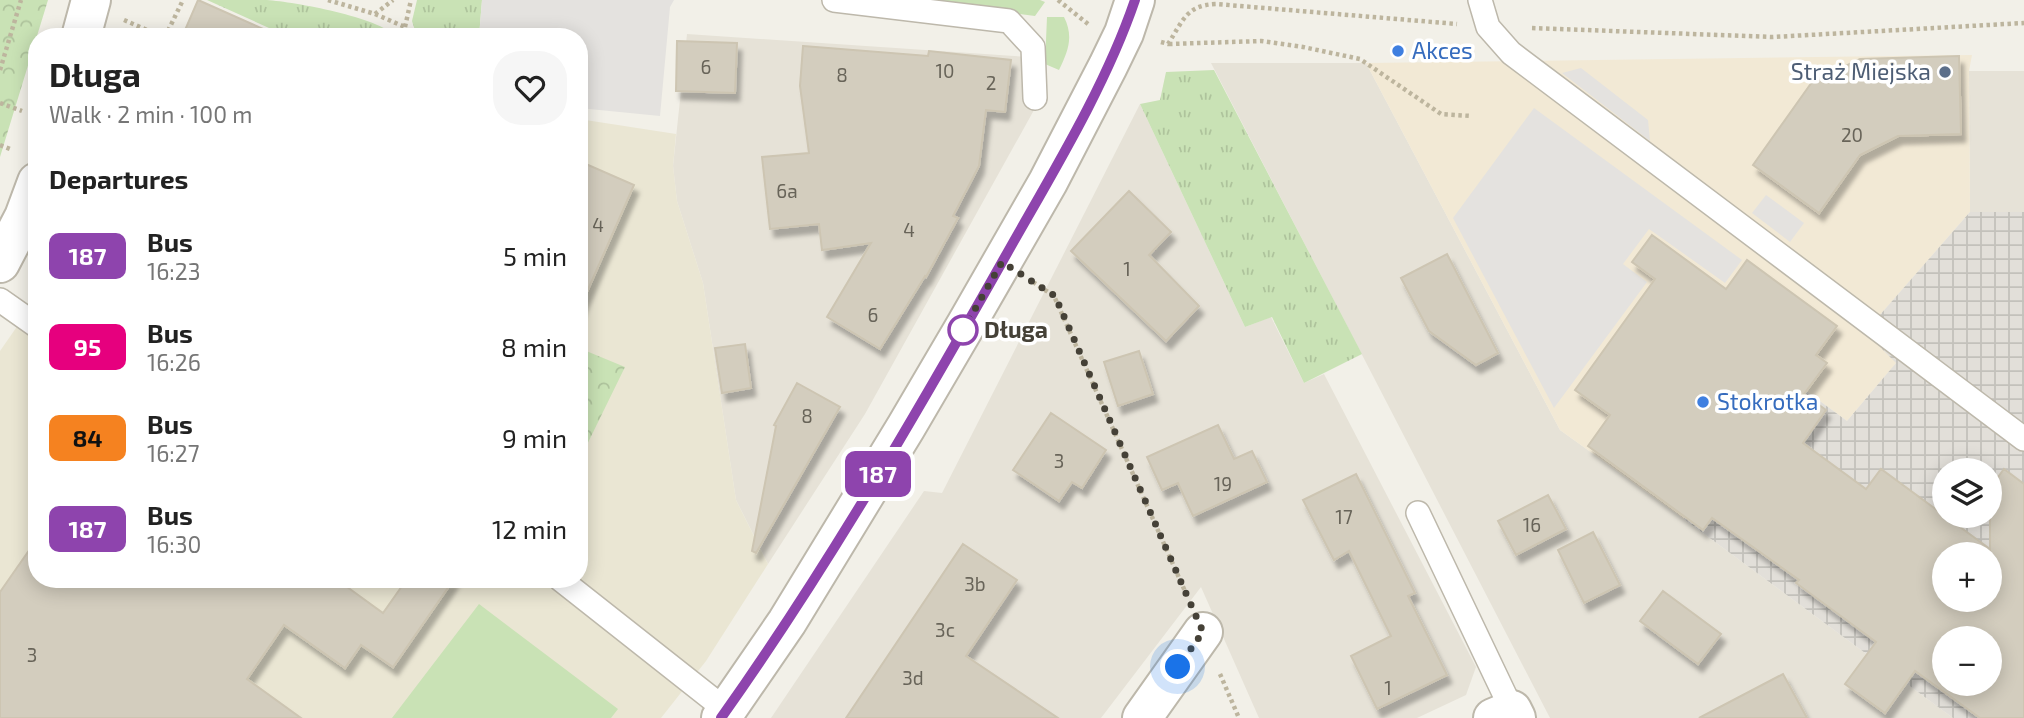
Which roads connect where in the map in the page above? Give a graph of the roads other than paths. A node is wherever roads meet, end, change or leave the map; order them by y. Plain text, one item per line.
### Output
1 (91, 0) edge
2 (834, 0) edge
3 (1135, 0) edge
4 (1480, 0) edge
5 (83, 28) edge
6 (1035, 97) dead end
7 (28, 204) edge
8 (0, 263) edge
9 (0, 300) edge
10 (28, 320) edge
11 (2024, 439) edge
12 (1418, 513) dead end
13 (570, 588) edge
14 (1203, 632) road end
15 (1156, 713) edge
16 (723, 714) edge
17 (1507, 715) edge

1 - 5 street
2 - 6 lane
3 - 16 street
4 - 11 lane
7 - 8 street
9 - 10 lane
12 - 17 lane
13 - 16 lane
14 - 15 street

